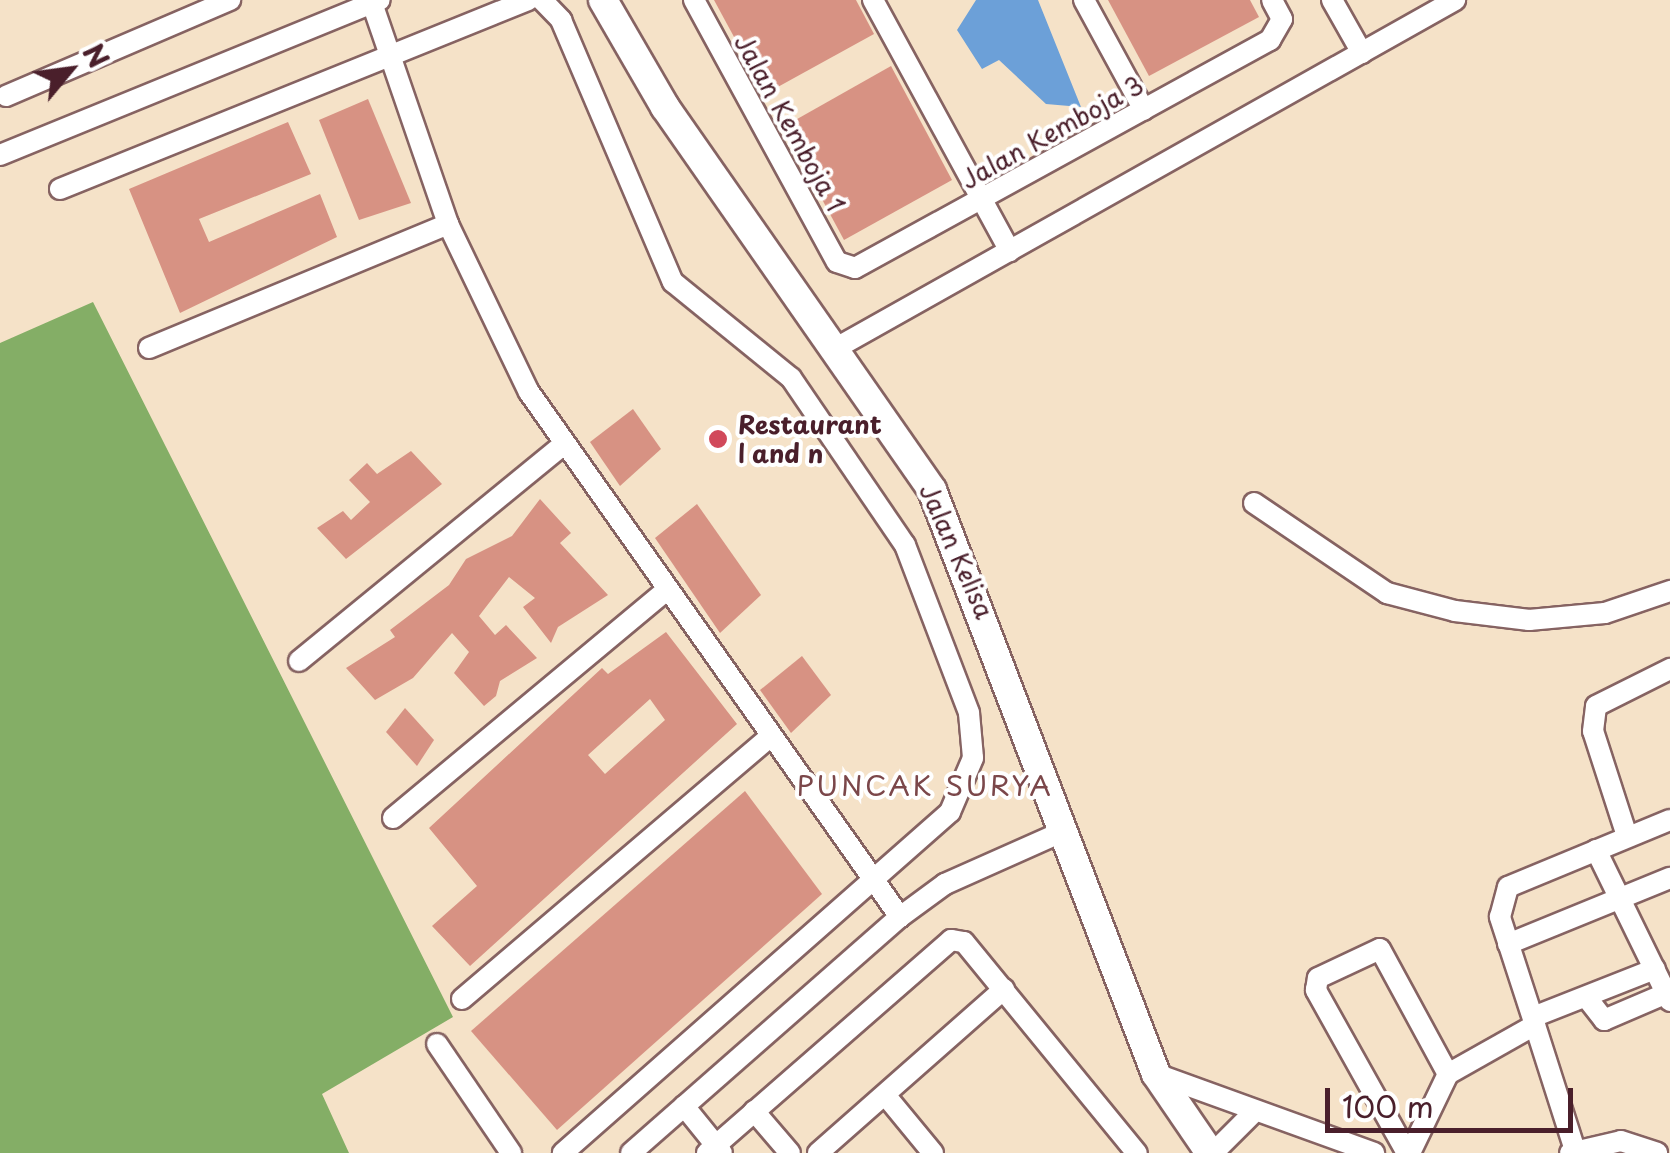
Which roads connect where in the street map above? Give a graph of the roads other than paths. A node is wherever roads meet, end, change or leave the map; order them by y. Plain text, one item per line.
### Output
1 (230, 0) edge
2 (528, 0) edge
3 (542, 0) edge
4 (603, 0) edge
5 (694, 0) edge
6 (1084, 0) edge
7 (1272, 0) edge
8 (1332, 0) edge
9 (1455, 0) edge
10 (376, 2) edge
11 (880, 2) edge
12 (1362, 53) junction
13 (390, 55) junction
14 (6, 96) dead end
15 (1144, 110) junction
16 (0, 155) edge
17 (60, 189) dead end
18 (982, 199) junction
19 (448, 224) junction
20 (1010, 250) junction
21 (845, 267) joint
22 (149, 348) dead end
23 (838, 348) junction
24 (562, 446) junction
25 (1254, 504) dead end
26 (1670, 591) edge
27 (664, 593) junction
28 (299, 661) dead end
29 (1670, 669) edge
30 (768, 738) junction
31 (394, 818) dead end
32 (1670, 820) edge
33 (1064, 831) junction
34 (1627, 836) junction
35 (1596, 850) junction
36 (1670, 878) edge
37 (871, 880) junction
38 (1623, 898) junction
39 (900, 917) junction
40 (1508, 944) junction
41 (1664, 982) edge
42 (1004, 990) junction
43 (462, 999) dead end
44 (1534, 1021) junction
45 (437, 1044) dead end
46 (1156, 1074) junction
47 (1448, 1074) junction
48 (886, 1096) junction
49 (684, 1106) junction
50 (754, 1111) junction
51 (1251, 1115) junction
52 (715, 1151) edge
53 (1572, 1151) edge
54 (510, 1153) edge
55 (563, 1153) edge
56 (631, 1153) edge
57 (790, 1153) edge
58 (818, 1153) edge
59 (933, 1153) edge
60 (1137, 1153) edge
61 (1212, 1153) edge
62 (1374, 1153) edge
63 (1408, 1153) edge
64 (1657, 1153) edge

1 - 14 street
2 - 13 street
3 - 37 street
4 - 23 main road, Jalan Kelisa
5 - 21 street, Jalan Kemboja 1
6 - 15 street
7 - 15 street, Jalan Kemboja 3
8 - 12 street
9 - 12 street
10 - 13 street
10 - 16 street
11 - 18 street
12 - 20 street
13 - 17 street
13 - 19 street
15 - 18 street, Jalan Kemboja 3
18 - 20 street
18 - 21 street, Jalan Kemboja 3
19 - 22 street
19 - 24 street
20 - 23 street
23 - 33 main road, Jalan Kelisa
24 - 27 street
24 - 28 street
25 - 26 street
27 - 30 street
27 - 31 street
29 - 34 street
30 - 37 street
30 - 43 street
32 - 34 street
33 - 39 street
33 - 46 main road, Jalan Kelisa
34 - 35 street
35 - 38 street
35 - 40 street
36 - 38 street
37 - 39 street
37 - 55 street
38 - 40 street
38 - 41 street
39 - 49 street
40 - 44 street
41 - 44 street
42 - 48 street
42 - 50 street
42 - 60 street
44 - 47 street
44 - 53 street
45 - 54 street
46 - 51 street
46 - 61 main road, Jalan Kelisa
47 - 63 street
47 - 63 street
48 - 58 street
48 - 59 street
49 - 52 street
49 - 56 street
50 - 52 street
50 - 57 street
51 - 61 street
51 - 62 street
53 - 64 street

